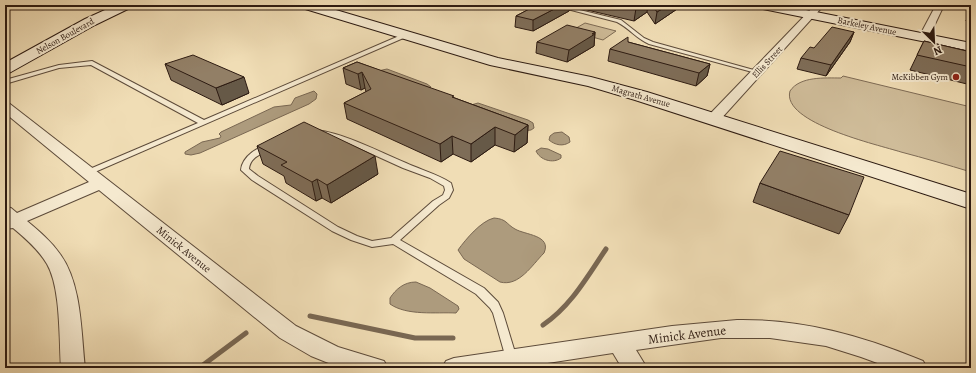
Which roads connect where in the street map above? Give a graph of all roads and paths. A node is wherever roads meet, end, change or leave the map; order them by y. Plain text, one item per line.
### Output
1 (126, 5) edge
2 (306, 5) edge
3 (554, 5) edge
4 (763, 5) edge
5 (940, 5) edge
6 (815, 10) edge
7 (406, 35) junction
8 (924, 37) junction
9 (971, 47) edge
10 (5, 69) edge
11 (758, 72) junction
12 (5, 82) edge
13 (5, 107) edge
14 (714, 118) junction
15 (204, 123) junction
16 (308, 131) edge
17 (279, 143) edge
18 (94, 178) junction
19 (971, 202) edge
20 (8, 219) edge
21 (394, 242) junction
22 (619, 343) junction
23 (511, 359) junction
24 (73, 368) edge
25 (376, 368) edge
26 (454, 368) edge
27 (635, 368) edge
28 (915, 368) edge

1 - 10 main road, Nelson Boulevard
2 - 7 main road, Magrath Avenue
3 - 11 lane
4 - 6 main road, Barkeley Avenue
5 - 8 street
6 - 8 main road, Barkeley Avenue
6 - 11 street, Ellis Street
7 - 14 main road, Magrath Avenue
7 - 15 lane
8 - 9 main road, Barkeley Avenue
11 - 14 street, Ellis Street
12 - 15 lane
13 - 18 street, Minick Avenue
14 - 19 main road, Magrath Avenue
15 - 18 lane
16 - 21 lane
17 - 21 lane
18 - 20 street
18 - 25 street, Minick Avenue
20 - 24 street
21 - 23 lane
22 - 23 street, Minick Avenue
22 - 27 street
22 - 28 street, Minick Avenue
23 - 26 street, Minick Avenue

